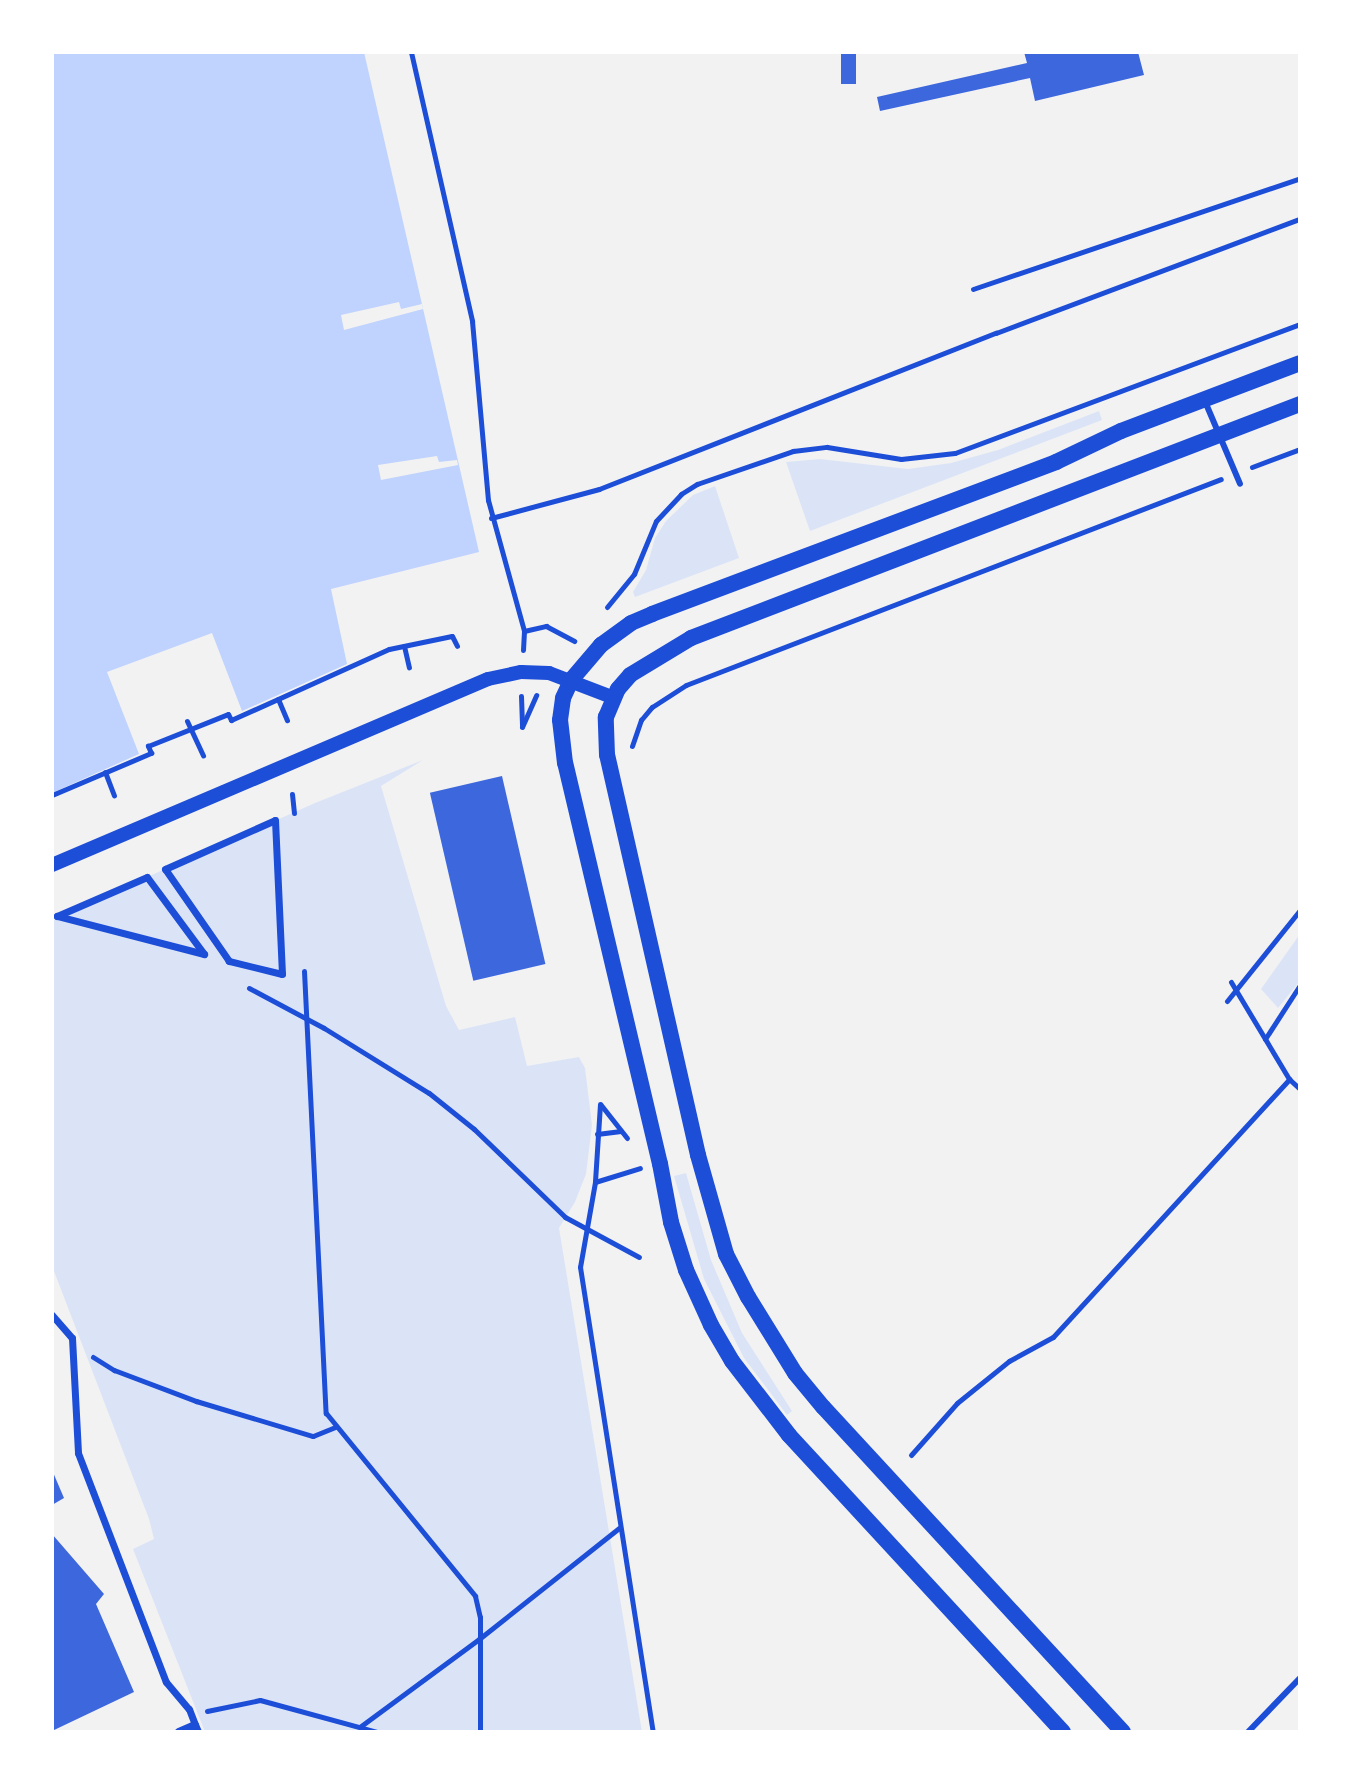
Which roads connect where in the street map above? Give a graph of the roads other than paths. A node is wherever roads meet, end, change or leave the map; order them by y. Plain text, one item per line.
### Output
1 (1300, 363) edge
2 (1204, 399) junction
3 (1300, 404) edge
4 (1219, 435) junction
5 (1240, 484) dead end
6 (572, 679) junction
7 (614, 698) junction
8 (52, 865) edge
9 (165, 869) joint
10 (57, 916) joint
11 (52, 1315) edge
12 (1300, 1678) edge
13 (195, 1725) edge
14 (179, 1732) edge
15 (1063, 1732) edge
16 (1123, 1732) edge
17 (1248, 1732) edge

1 - 2 main road
2 - 4 lane
2 - 6 main road
3 - 4 main road
4 - 5 lane
4 - 7 main road
6 - 7 street
6 - 8 street
6 - 15 main road
7 - 16 main road
9 - 9 street
10 - 10 street
11 - 13 street
12 - 17 lane
13 - 14 street

